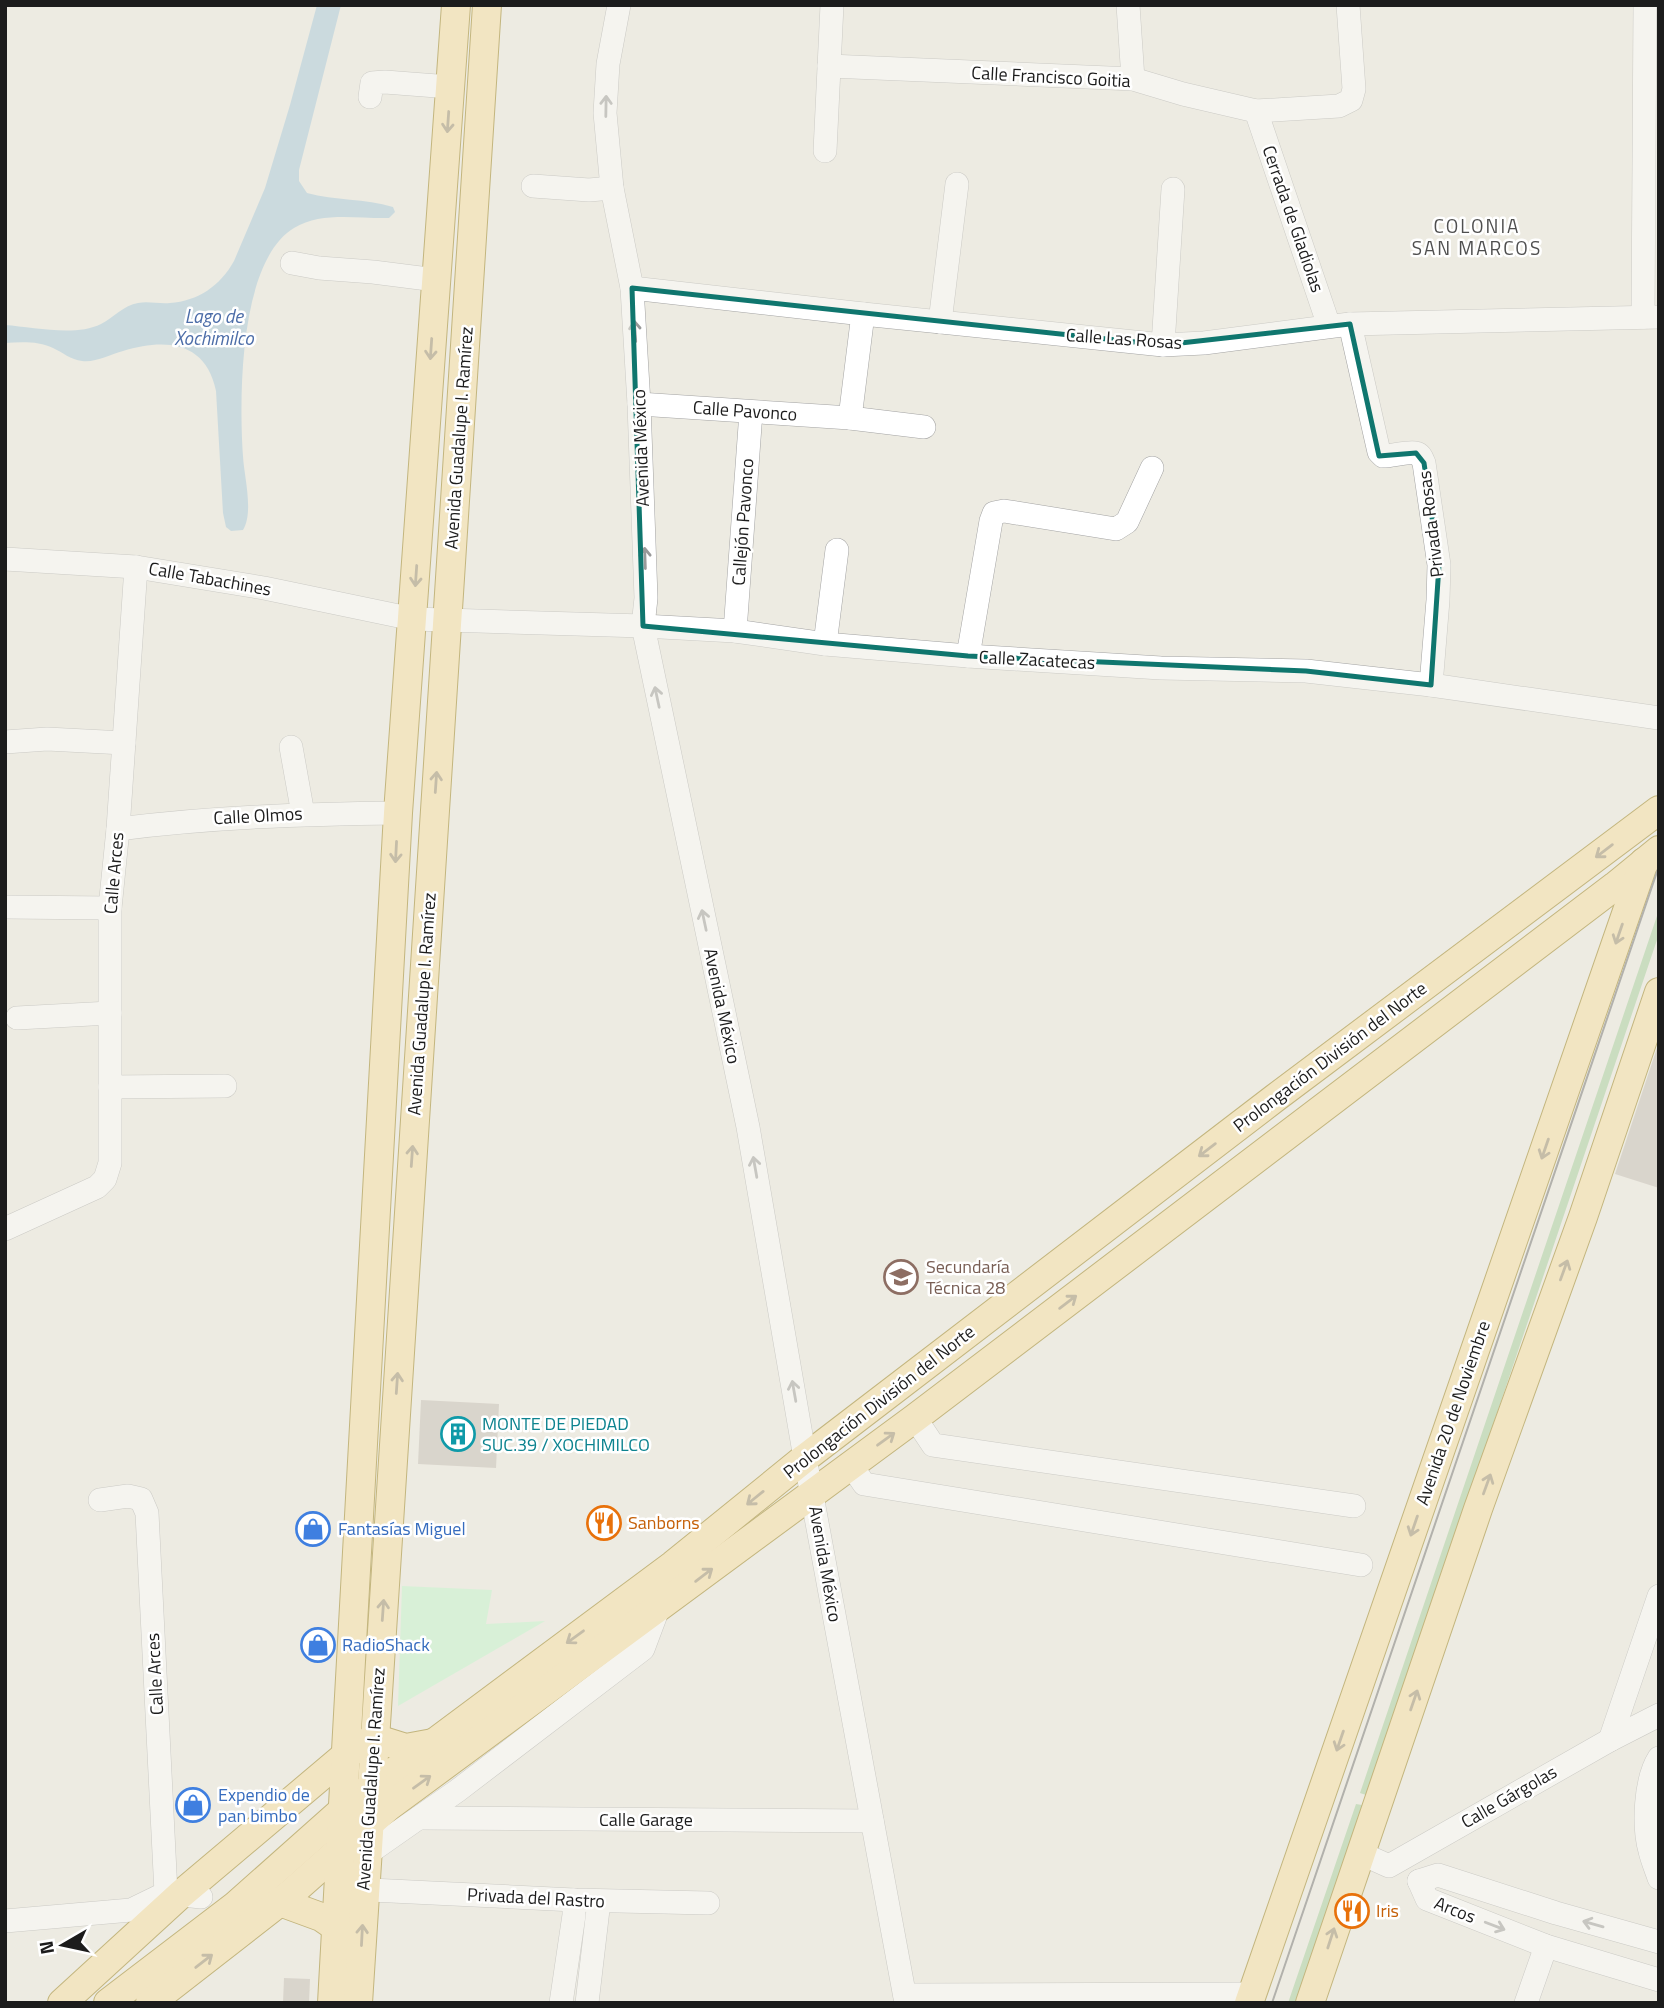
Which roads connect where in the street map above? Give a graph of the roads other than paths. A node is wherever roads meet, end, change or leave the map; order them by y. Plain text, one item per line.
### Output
1 (456, 5) edge
2 (487, 5) edge
3 (619, 5) edge
4 (832, 5) edge
5 (1128, 5) edge
6 (1348, 5) edge
7 (1645, 5) edge
8 (829, 66) junction
9 (1133, 79) junction
10 (450, 87) junction
11 (370, 96) dead end
12 (1256, 111) junction
13 (825, 151) dead end
14 (957, 184) dead end
15 (533, 186) dead end
16 (612, 188) junction
17 (1173, 189) dead end
18 (292, 263) dead end
19 (436, 280) junction
20 (632, 288) junction
21 (863, 314) junction
22 (1651, 317) edge
23 (940, 323) junction
24 (1340, 325) junction
25 (1163, 345) junction
26 (639, 404) junction
27 (751, 412) junction
28 (850, 418) junction
29 (924, 427) dead end
30 (1152, 468) dead end
31 (836, 550) dead end
32 (5, 559) edge
33 (136, 567) junction
34 (413, 619) junction
35 (447, 621) junction
36 (643, 626) junction
37 (735, 631) junction
38 (825, 644) junction
39 (968, 656) junction
40 (1432, 685) junction
41 (1659, 718) edge
42 (5, 742) edge
43 (124, 743) junction
44 (291, 747) dead end
45 (1659, 810) edge
46 (398, 813) junction
47 (303, 814) junction
48 (1659, 823) edge
49 (118, 829) junction
50 (1651, 857) edge
51 (5, 907) edge
52 (110, 908) junction
53 (1659, 992) edge
54 (110, 1013) junction
55 (17, 1018) dead end
56 (225, 1086) dead end
57 (110, 1087) junction
58 (5, 1229) edge
59 (915, 1418) junction
60 (805, 1458) junction
61 (850, 1465) junction
62 (812, 1494) junction
63 (100, 1500) dead end
64 (1354, 1506) dead end
65 (673, 1565) junction
66 (1361, 1565) dead end
67 (1659, 1596) edge
68 (660, 1608) junction
69 (1659, 1715) edge
70 (1610, 1740) junction
71 (433, 1743) junction
72 (359, 1756) junction
73 (1659, 1758) edge
74 (371, 1787) junction
75 (343, 1810) junction
76 (419, 1818) junction
77 (872, 1821) junction
78 (369, 1825) junction
79 (354, 1852) junction
80 (1360, 1853) junction
81 (1389, 1866) junction
82 (1659, 1878) edge
83 (1419, 1881) junction
84 (351, 1889) junction
85 (182, 1895) junction
86 (574, 1900) junction
87 (599, 1901) junction
88 (280, 1902) junction
89 (708, 1903) dead end
90 (5, 1921) edge
91 (337, 1928) junction
92 (1659, 1942) edge
93 (1546, 1946) junction
94 (1659, 1980) edge
95 (1251, 1998) edge
96 (906, 1999) edge
97 (62, 2003) edge
98 (83, 2003) edge
99 (108, 2003) edge
100 (150, 2003) edge
101 (332, 2003) edge
102 (358, 2003) edge
103 (561, 2003) edge
104 (587, 2003) edge
105 (1310, 2003) edge
106 (1526, 2003) edge

1 - 10 main road, Avenida Guadalupe I. Ramírez
2 - 35 main road, Avenida Guadalupe I. Ramírez
16 -> 3 street, Avenida México
4 - 8 street
5 - 9 street
6 - 12 street, Calle Francisco Goitia
7 - 22 street
8 - 9 street, Calle Francisco Goitia
8 - 13 street
9 - 12 street, Calle Francisco Goitia
10 - 11 street
10 -> 19 main road, Avenida Guadalupe I. Ramírez
12 - 24 street, Cerrada de Gladiolas
14 - 23 street
15 - 16 street
16 - 20 street, Avenida México
17 - 25 street
18 - 19 street
19 -> 34 main road, Avenida Guadalupe I. Ramírez
20 - 21 street, Calle Las Rosas
26 -> 20 street, Avenida México
21 - 23 street, Calle Las Rosas
21 - 28 street
22 - 24 street, Calle Las Rosas
23 - 25 street, Calle Las Rosas
24 - 25 street, Calle Las Rosas
24 - 40 street, Privada Rosas
26 - 27 street, Calle Pavonco
36 -> 26 street, Avenida México
27 - 28 street, Calle Pavonco
27 - 37 street, Callejón Pavonco
28 - 29 street, Calle Pavonco
30 - 39 street
31 - 38 street
32 - 33 street, Calle Tabachines
33 - 34 street, Calle Tabachines
33 - 43 street, Calle Arces
34 - 35 street, Calle Zacatecas
34 - 46 main road, Avenida Guadalupe I. Ramírez
35 - 36 street, Calle Zacatecas
72 -> 35 main road, Avenida Guadalupe I. Ramírez
36 - 37 street, Calle Zacatecas
60 -> 36 street, Avenida México
37 - 38 street, Calle Zacatecas
38 - 39 street, Calle Zacatecas
39 - 40 street, Calle Zacatecas
40 - 41 street, Calle Zacatecas
42 - 43 street
43 - 49 street, Calle Arces
44 - 47 street
45 -> 60 main road, Prolongación División del Norte
46 - 47 street, Calle Olmos
46 -> 72 main road, Avenida Guadalupe I. Ramírez
47 - 49 street, Calle Olmos
48 - 50 main road, Avenida 20 de Noviembre
49 - 52 street, Calle Arces
59 -> 50 main road, Prolongación División del Norte
50 -> 95 main road, Avenida 20 de Noviembre
51 - 52 street
52 - 54 street, Calle Arces
80 -> 53 main road
54 - 55 street
54 - 57 street, Calle Arces
56 - 57 street
57 - 58 street, Calle Arces
61 -> 59 main road, Prolongación División del Norte
59 - 64 street
60 - 62 street, Avenida México
60 -> 65 main road, Prolongación División del Norte
61 - 62 main road, Prolongación División del Norte
61 - 66 street
68 -> 62 main road, Prolongación División del Norte
62 - 77 street, Avenida México
63 - 85 street, Calle Arces
65 - 68 street
65 -> 71 main road, Prolongación División del Norte
67 - 70 street
68 - 76 street
78 -> 68 main road, Prolongación División del Norte
69 - 70 street, Calle Gárgolas
70 - 81 street, Calle Gárgolas
71 - 72 main road
71 - 74 main road, Prolongación División del Norte
72 - 74 main road, Avenida Guadalupe I. Ramírez
72 - 75 main road, Avenida Guadalupe I. Ramírez
72 - 85 main road
73 - 82 street
74 - 75 main road, Prolongación División del Norte
74 - 78 main road, Avenida Guadalupe I. Ramírez
75 - 79 main road, Avenida Guadalupe I. Ramírez
75 - 99 main road, Prolongación División del Norte
76 - 77 street, Calle Garage
76 - 79 street
77 - 96 street, Avenida México
78 - 79 main road, Avenida Guadalupe I. Ramírez
79 - 84 main road, Avenida Guadalupe I. Ramírez
79 - 88 main road
80 - 81 street
105 -> 80 main road
81 - 83 street
92 -> 83 street, Arcos
83 -> 93 street, Arcos
84 - 86 street, Privada del Rastro
84 - 91 main road, Avenida Guadalupe I. Ramírez
102 -> 84 main road, Avenida Guadalupe I. Ramírez
85 - 90 street
85 - 97 main road
85 - 98 main road
86 - 87 street, Privada del Rastro
86 - 103 street
87 - 89 street, Privada del Rastro
87 - 104 street
88 - 91 main road
100 -> 88 main road
91 - 101 main road, Avenida Guadalupe I. Ramírez
93 - 94 street, Arcos
93 - 106 street
95 - 96 street

